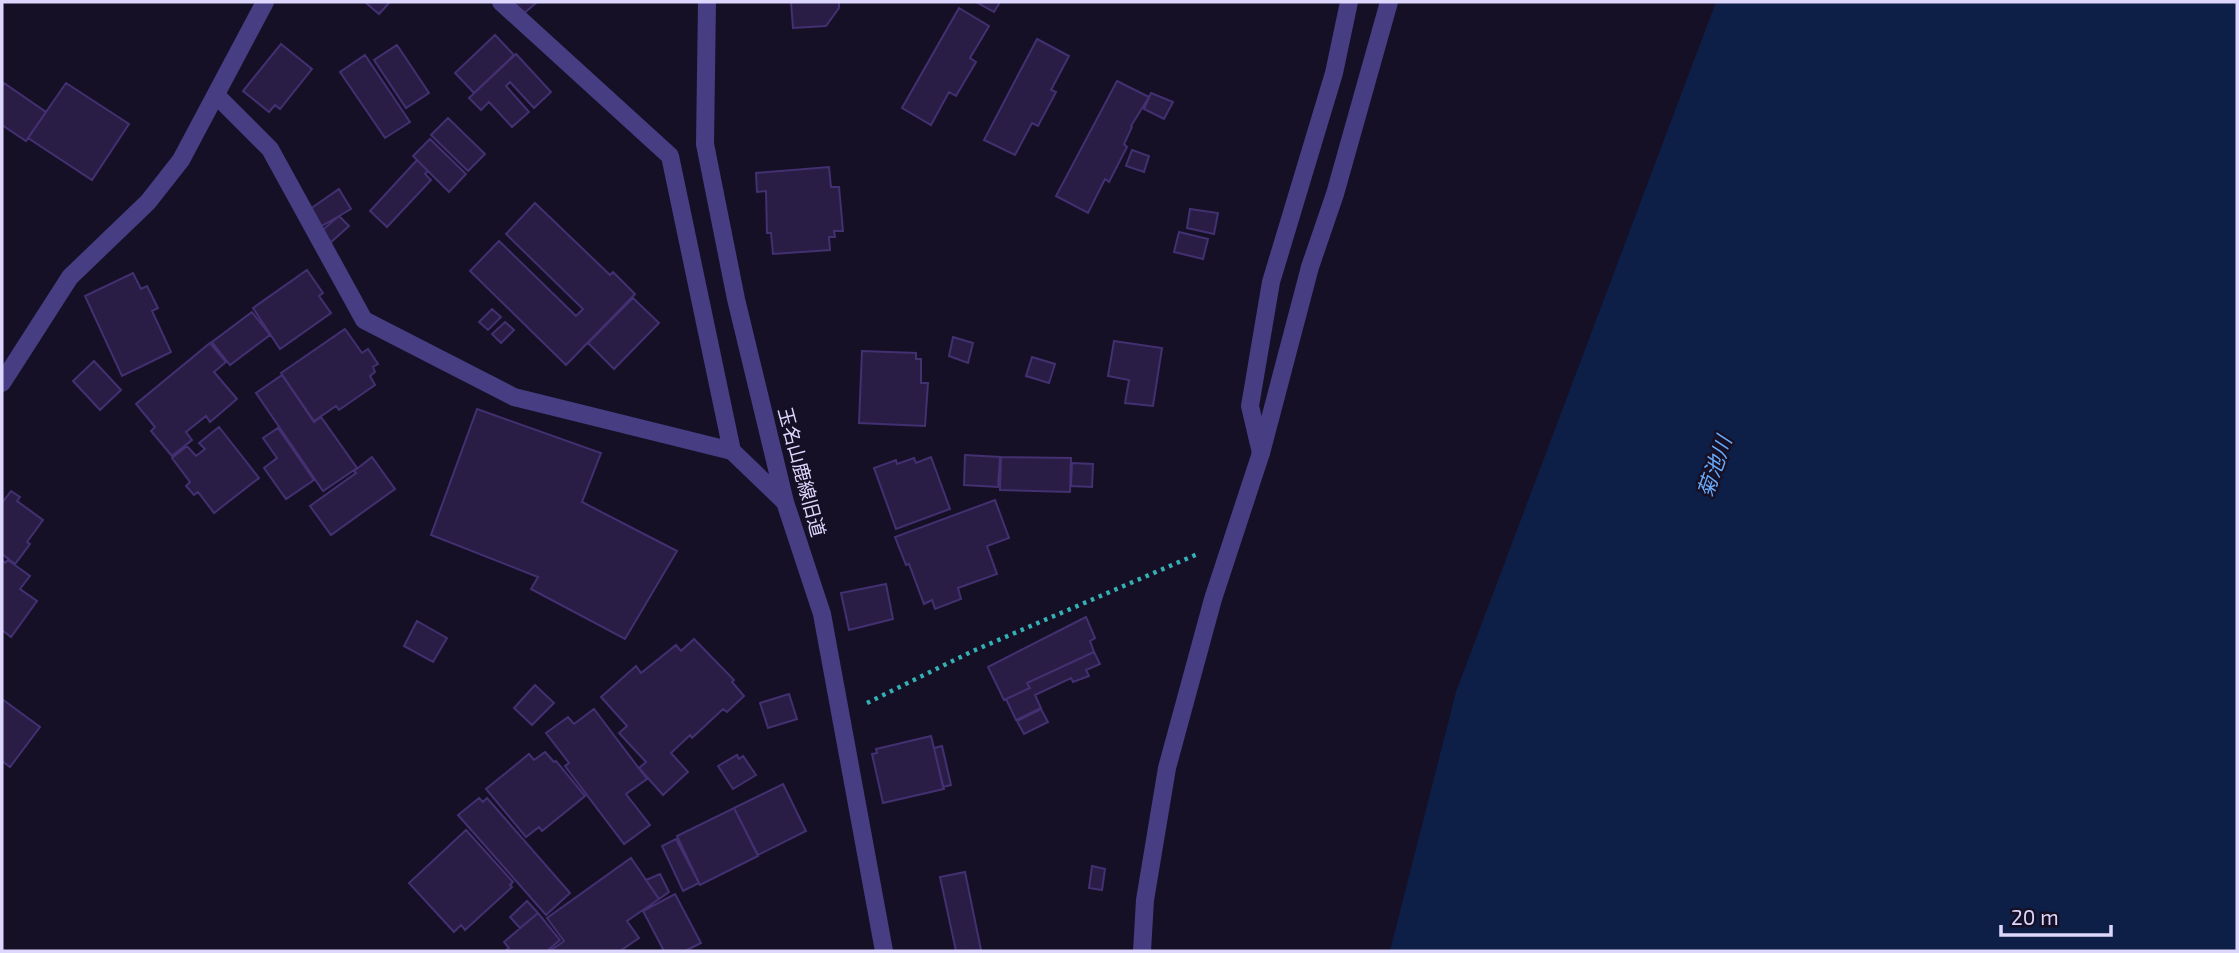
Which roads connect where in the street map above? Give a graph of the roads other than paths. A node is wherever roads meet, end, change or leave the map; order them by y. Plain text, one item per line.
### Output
1 (265, 2) edge
2 (501, 2) edge
3 (707, 2) edge
4 (1349, 2) edge
5 (1389, 2) edge
6 (216, 95) junction
7 (2, 383) edge
8 (732, 451) junction
9 (1261, 453) junction
10 (785, 502) junction
11 (884, 951) edge
12 (1142, 951) edge

1 - 6 street
2 - 8 street
3 - 10 street, 玉名山鹿線旧道
4 - 9 street
5 - 9 street
6 - 7 street
6 - 8 street
8 - 10 street
9 - 12 street
10 - 11 street, 玉名山鹿線旧道

